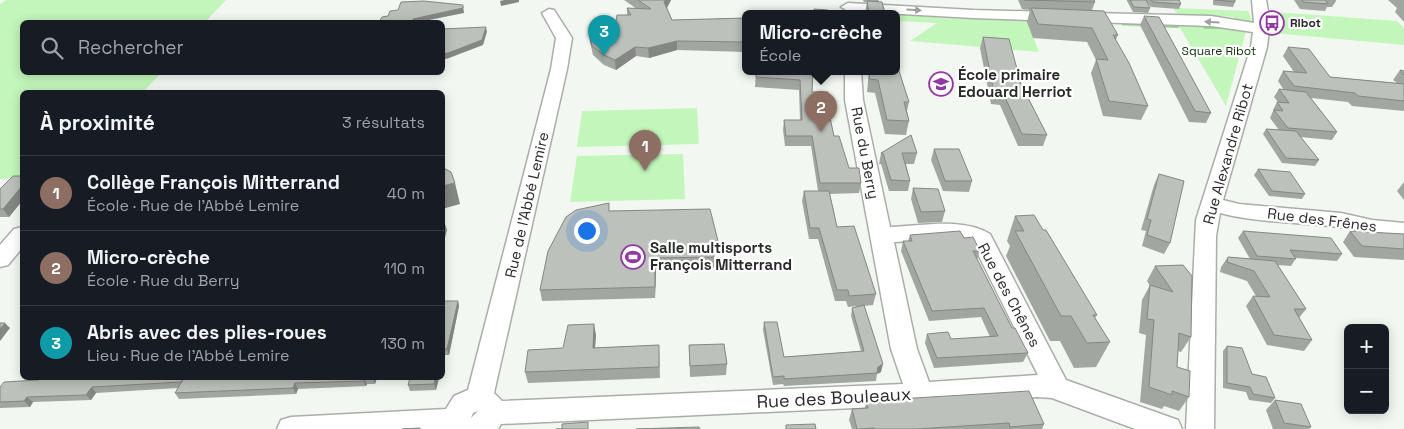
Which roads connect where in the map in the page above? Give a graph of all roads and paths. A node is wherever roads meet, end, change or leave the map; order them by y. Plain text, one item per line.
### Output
1 (1259, 0) edge
2 (848, 7) edge
3 (549, 13) dead end
4 (1260, 28) junction
5 (852, 75) edge
6 (1212, 204) junction
7 (1404, 230) edge
8 (882, 235) junction
9 (20, 236) edge
10 (0, 259) edge
11 (1053, 387) junction
12 (920, 394) junction
13 (473, 418) edge
14 (291, 429) edge
15 (1168, 429) edge
16 (1200, 429) edge

1 - 4 street, Rue Alexandre Ribot
2 - 4 street
3 - 13 street, Rue de l'Abbé Lemire
4 - 6 street, Rue Alexandre Ribot
5 - 8 street, Rue du Berry
6 - 7 street, Rue des Frênes
6 - 16 street, Rue Alexandre Ribot
8 - 11 street, Rue des Chênes
8 - 12 street, Rue du Berry
9 - 10 street
11 - 12 street, Rue des Bouleaux
11 - 15 street, Rue des Bouleaux
12 - 13 street, Rue des Bouleaux
13 - 14 street, Rue des Bouleaux

